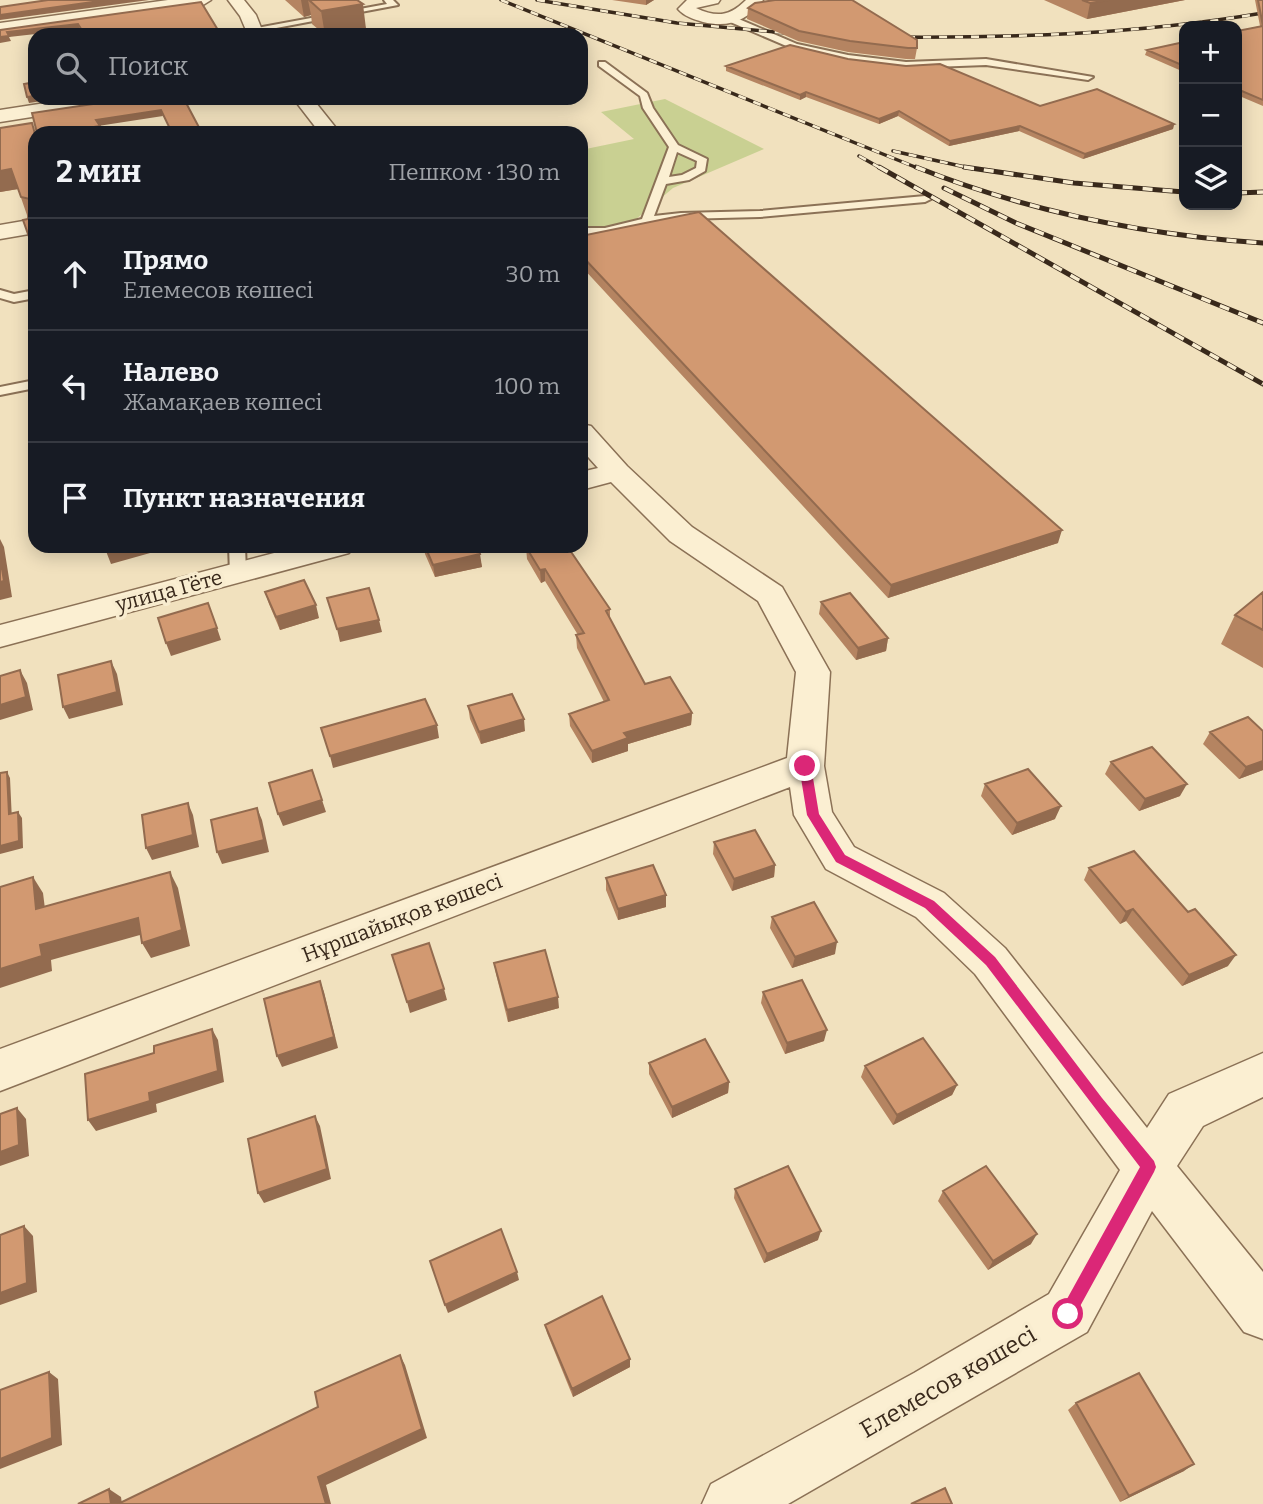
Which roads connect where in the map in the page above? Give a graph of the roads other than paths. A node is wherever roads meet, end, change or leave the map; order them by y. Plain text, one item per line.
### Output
1 (204, 0) edge
2 (236, 0) edge
3 (388, 0) edge
4 (712, 0) edge
5 (755, 0) edge
6 (730, 19) junction
7 (0, 28) edge
8 (254, 28) edge
9 (276, 28) edge
10 (602, 64) dead end
11 (1088, 78) dead end
12 (70, 105) edge
13 (308, 105) edge
14 (0, 116) edge
15 (324, 126) edge
16 (674, 147) junction
17 (663, 181) junction
18 (925, 199) dead end
19 (647, 221) junction
20 (28, 227) edge
21 (0, 232) edge
22 (588, 232) edge
23 (0, 294) edge
24 (28, 295) edge
25 (28, 385) edge
26 (0, 391) edge
27 (588, 450) edge
28 (599, 477) edge
29 (284, 553) edge
30 (237, 559) edge
31 (0, 636) edge
32 (805, 766) junction
33 (0, 1070) edge
34 (1263, 1074) edge
35 (1149, 1167) junction
36 (1263, 1313) edge
37 (731, 1504) edge

1 - 7 street
2 - 8 street
3 - 9 lane
4 - 6 street
5 - 6 street
6 - 11 lane
10 - 16 lane
12 - 14 street
13 - 15 street
16 - 17 lane
16 - 17 lane
17 - 19 lane
18 - 19 lane
19 - 22 lane
20 - 21 street
23 - 24 lane
25 - 26 lane
27 - 28 street
28 - 32 street
29 - 30 street, улица Гёте
30 - 31 street, улица Гёте
32 - 33 street, Нұршайықов көшесі
32 - 35 street
34 - 35 street, Елемесов көшесі
35 - 36 street
35 - 37 street, Елемесов көшесі

